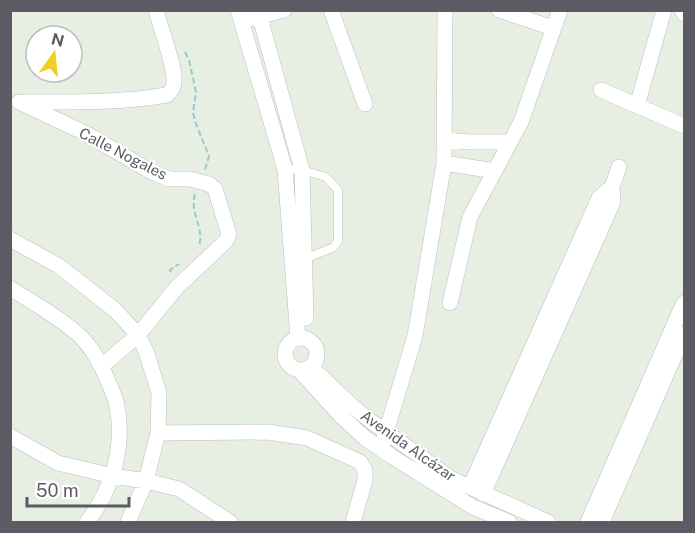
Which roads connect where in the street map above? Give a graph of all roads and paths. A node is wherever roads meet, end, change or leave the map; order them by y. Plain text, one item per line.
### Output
1 (156, 10) edge
2 (284, 10) edge
3 (315, 10) edge
4 (328, 10) edge
5 (445, 10) edge
6 (499, 10) edge
7 (560, 10) edge
8 (664, 10) edge
9 (682, 10) edge
10 (259, 13) edge
11 (684, 14) edge
12 (240, 16) edge
13 (553, 28) junction
14 (180, 46) dead end
15 (601, 90) dead end
16 (15, 101) edge
17 (365, 104) dead end
18 (637, 106) junction
19 (684, 126) edge
20 (445, 140) junction
21 (510, 142) junction
22 (444, 163) junction
23 (619, 167) dead end
24 (285, 169) junction
25 (302, 170) junction
26 (495, 171) junction
27 (201, 181) junction
28 (10, 239) edge
29 (195, 251) dead end
30 (305, 259) junction
31 (185, 260) dead end
32 (181, 283) junction
33 (10, 288) edge
34 (450, 303) dead end
35 (684, 303) edge
36 (684, 334) edge
37 (138, 335) junction
38 (302, 338) junction
39 (102, 366) junction
40 (306, 369) junction
41 (386, 432) junction
42 (158, 433) junction
43 (10, 436) edge
44 (381, 449) junction
45 (113, 476) junction
46 (146, 482) junction
47 (477, 490) junction
48 (606, 497) junction
49 (87, 522) edge
50 (128, 522) edge
51 (230, 522) edge
52 (354, 522) edge
53 (509, 522) edge
54 (548, 522) edge
55 (588, 522) edge
56 (602, 522) edge

1 - 16 street
2 - 10 street
3 - 4 street
4 - 17 street
5 - 20 street
6 - 13 street
7 - 13 street
8 - 18 street
9 - 11 street
10 - 12 street
10 - 25 street
12 - 24 street
13 - 21 street
14 - 27 path
15 - 18 street
16 - 27 street, Calle Nogales
18 - 19 street
20 - 21 street
20 - 22 street
21 - 26 street
22 - 26 street
22 - 41 street
23 - 47 street
24 - 25 lane
24 - 38 street
25 - 30 street
25 - 30 lane
26 - 34 street
27 - 29 path
27 - 32 street
28 - 37 street
30 - 38 street
31 - 32 path
32 - 37 street
33 - 39 street
35 - 48 street
36 - 48 street
37 - 39 street
37 - 42 street
38 - 40 street
38 - 40 street
39 - 45 street
40 - 41 street, Avenida Alcázar
40 - 44 street, Avenida Alcázar
41 - 44 street
41 - 47 street, Avenida Alcázar
42 - 46 street
42 - 52 street
43 - 45 street
44 - 53 street, Avenida Alcázar
45 - 46 street
45 - 49 street
46 - 50 street
46 - 51 street
47 - 54 street, Avenida Alcázar
48 - 55 street
48 - 56 street

